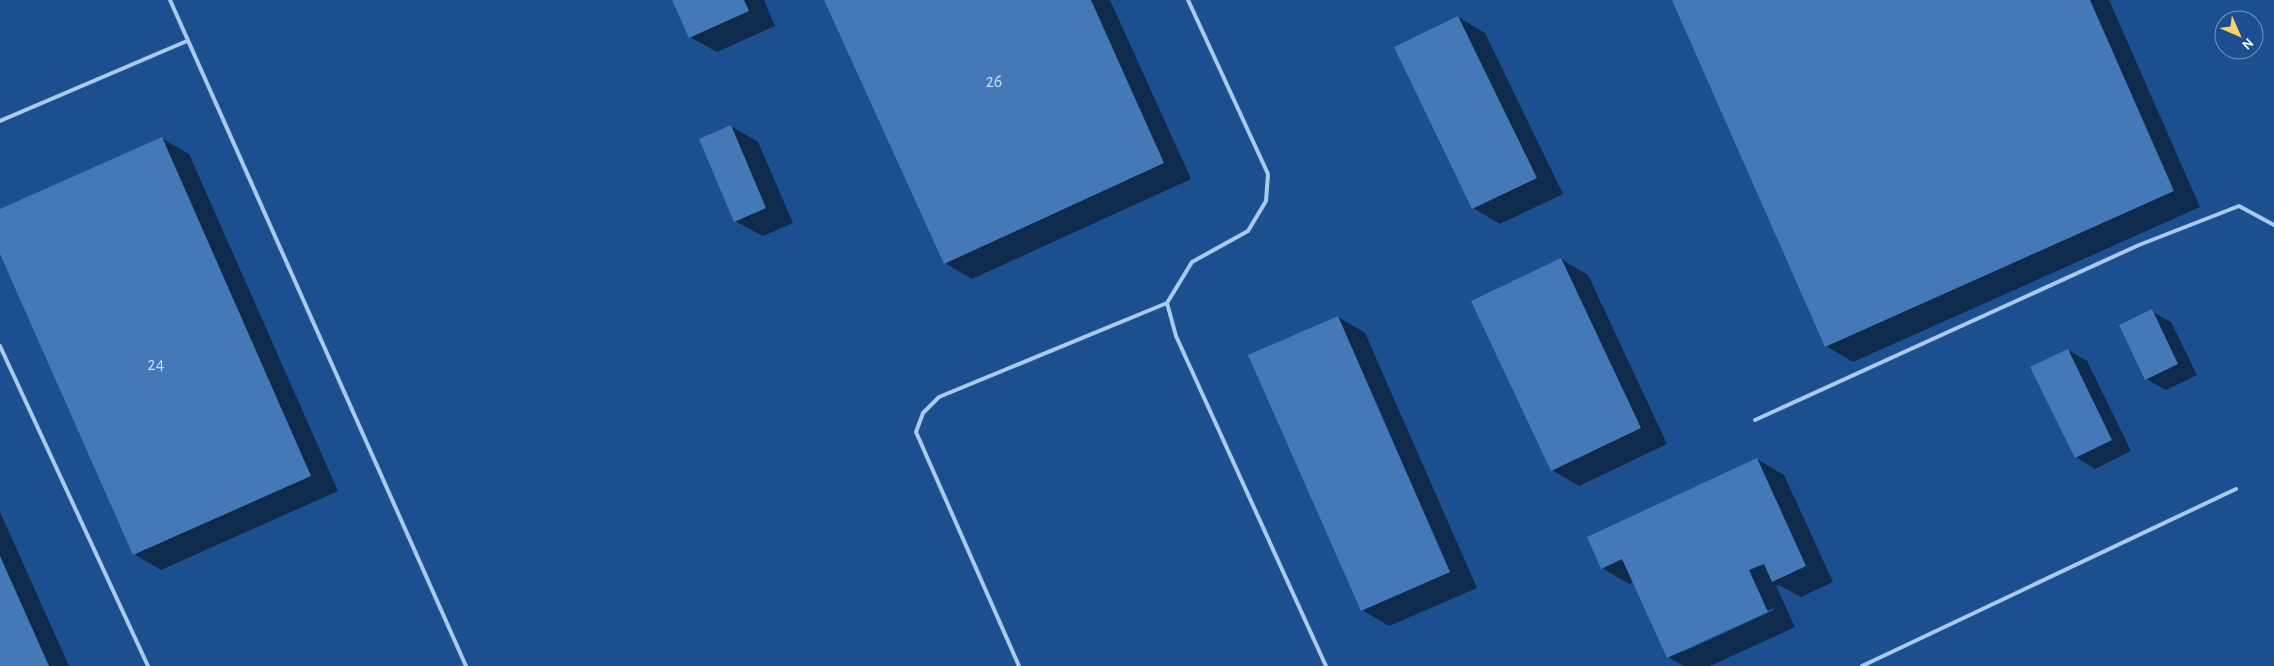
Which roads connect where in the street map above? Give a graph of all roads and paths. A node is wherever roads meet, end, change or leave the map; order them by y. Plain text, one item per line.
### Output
1 (170, 0) edge
2 (1188, 0) edge
3 (187, 41) junction
4 (0, 122) edge
5 (2274, 225) edge
6 (1167, 303) junction
7 (0, 346) edge
8 (1755, 420) dead end
9 (2236, 489) dead end
10 (148, 666) edge
11 (466, 666) edge
12 (1019, 666) edge
13 (1326, 666) edge
14 (1862, 666) edge

1 - 3 lane
2 - 6 lane
3 - 4 lane
3 - 11 lane
5 - 8 lane
6 - 12 lane
6 - 13 lane
7 - 10 lane
9 - 14 lane

